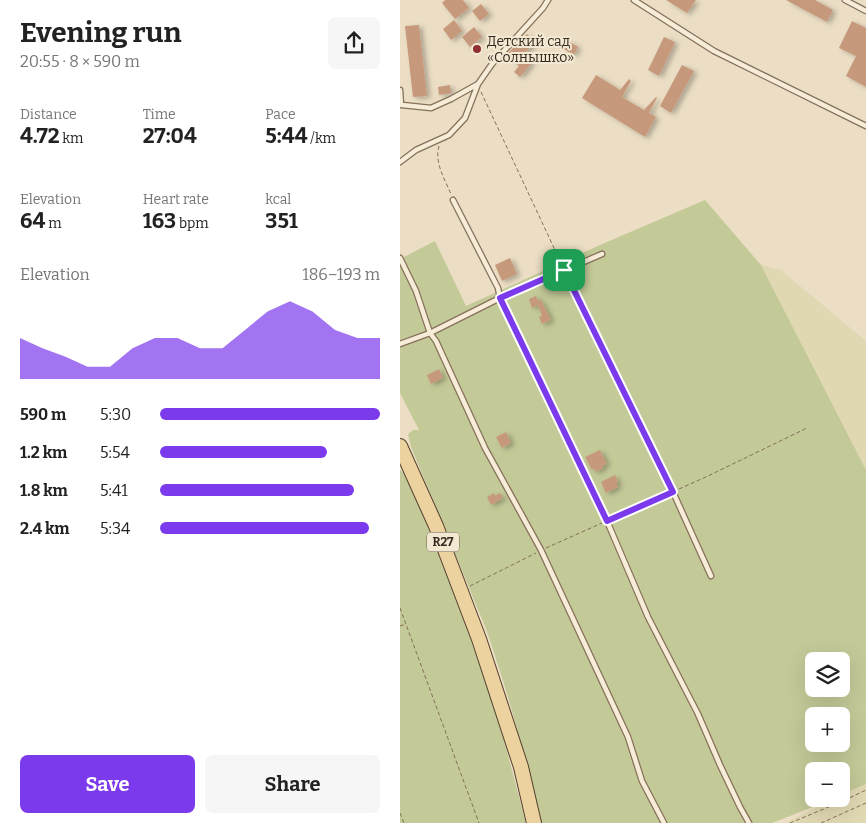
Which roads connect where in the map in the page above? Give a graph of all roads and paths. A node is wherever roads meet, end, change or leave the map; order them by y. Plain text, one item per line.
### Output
1 (548, 0) edge
2 (634, 0) edge
3 (845, 0) edge
4 (866, 11) edge
5 (478, 84) junction
6 (400, 90) edge
7 (401, 105) edge
8 (866, 126) edge
9 (441, 138) junction
10 (400, 162) edge
11 (453, 200) joint
12 (602, 254) dead end
13 (400, 258) edge
14 (564, 270) junction
15 (500, 298) junction
16 (430, 333) junction
17 (400, 344) edge
18 (807, 428) dead end
19 (401, 452) edge
20 (673, 492) junction
21 (607, 521) junction
22 (541, 550) junction
23 (711, 576) dead end
24 (461, 591) junction
25 (400, 608) edge
26 (406, 624) junction
27 (400, 626) edge
28 (866, 790) edge
29 (866, 803) edge
30 (400, 812) edge
31 (404, 823) edge
32 (480, 823) edge
33 (534, 823) edge
34 (664, 823) edge
35 (749, 823) edge
36 (790, 823) edge
37 (821, 823) edge

1 - 5 lane
2 - 8 lane
3 - 4 lane
5 - 7 lane
5 - 9 lane
5 - 14 path
6 - 7 lane
9 - 10 lane
9 - 11 path
11 - 15 lane
12 - 14 lane
13 - 16 lane
14 - 15 lane
14 - 20 lane
15 - 16 lane
15 - 21 lane
16 - 17 lane
16 - 22 lane
18 - 20 path
19 - 24 main road, R27
20 - 21 path
20 - 23 lane
21 - 22 path
21 - 35 lane
22 - 24 path
22 - 34 lane
24 - 33 main road, R27
25 - 26 path
26 - 27 path
26 - 32 path
28 - 36 path
29 - 37 path
30 - 31 path

